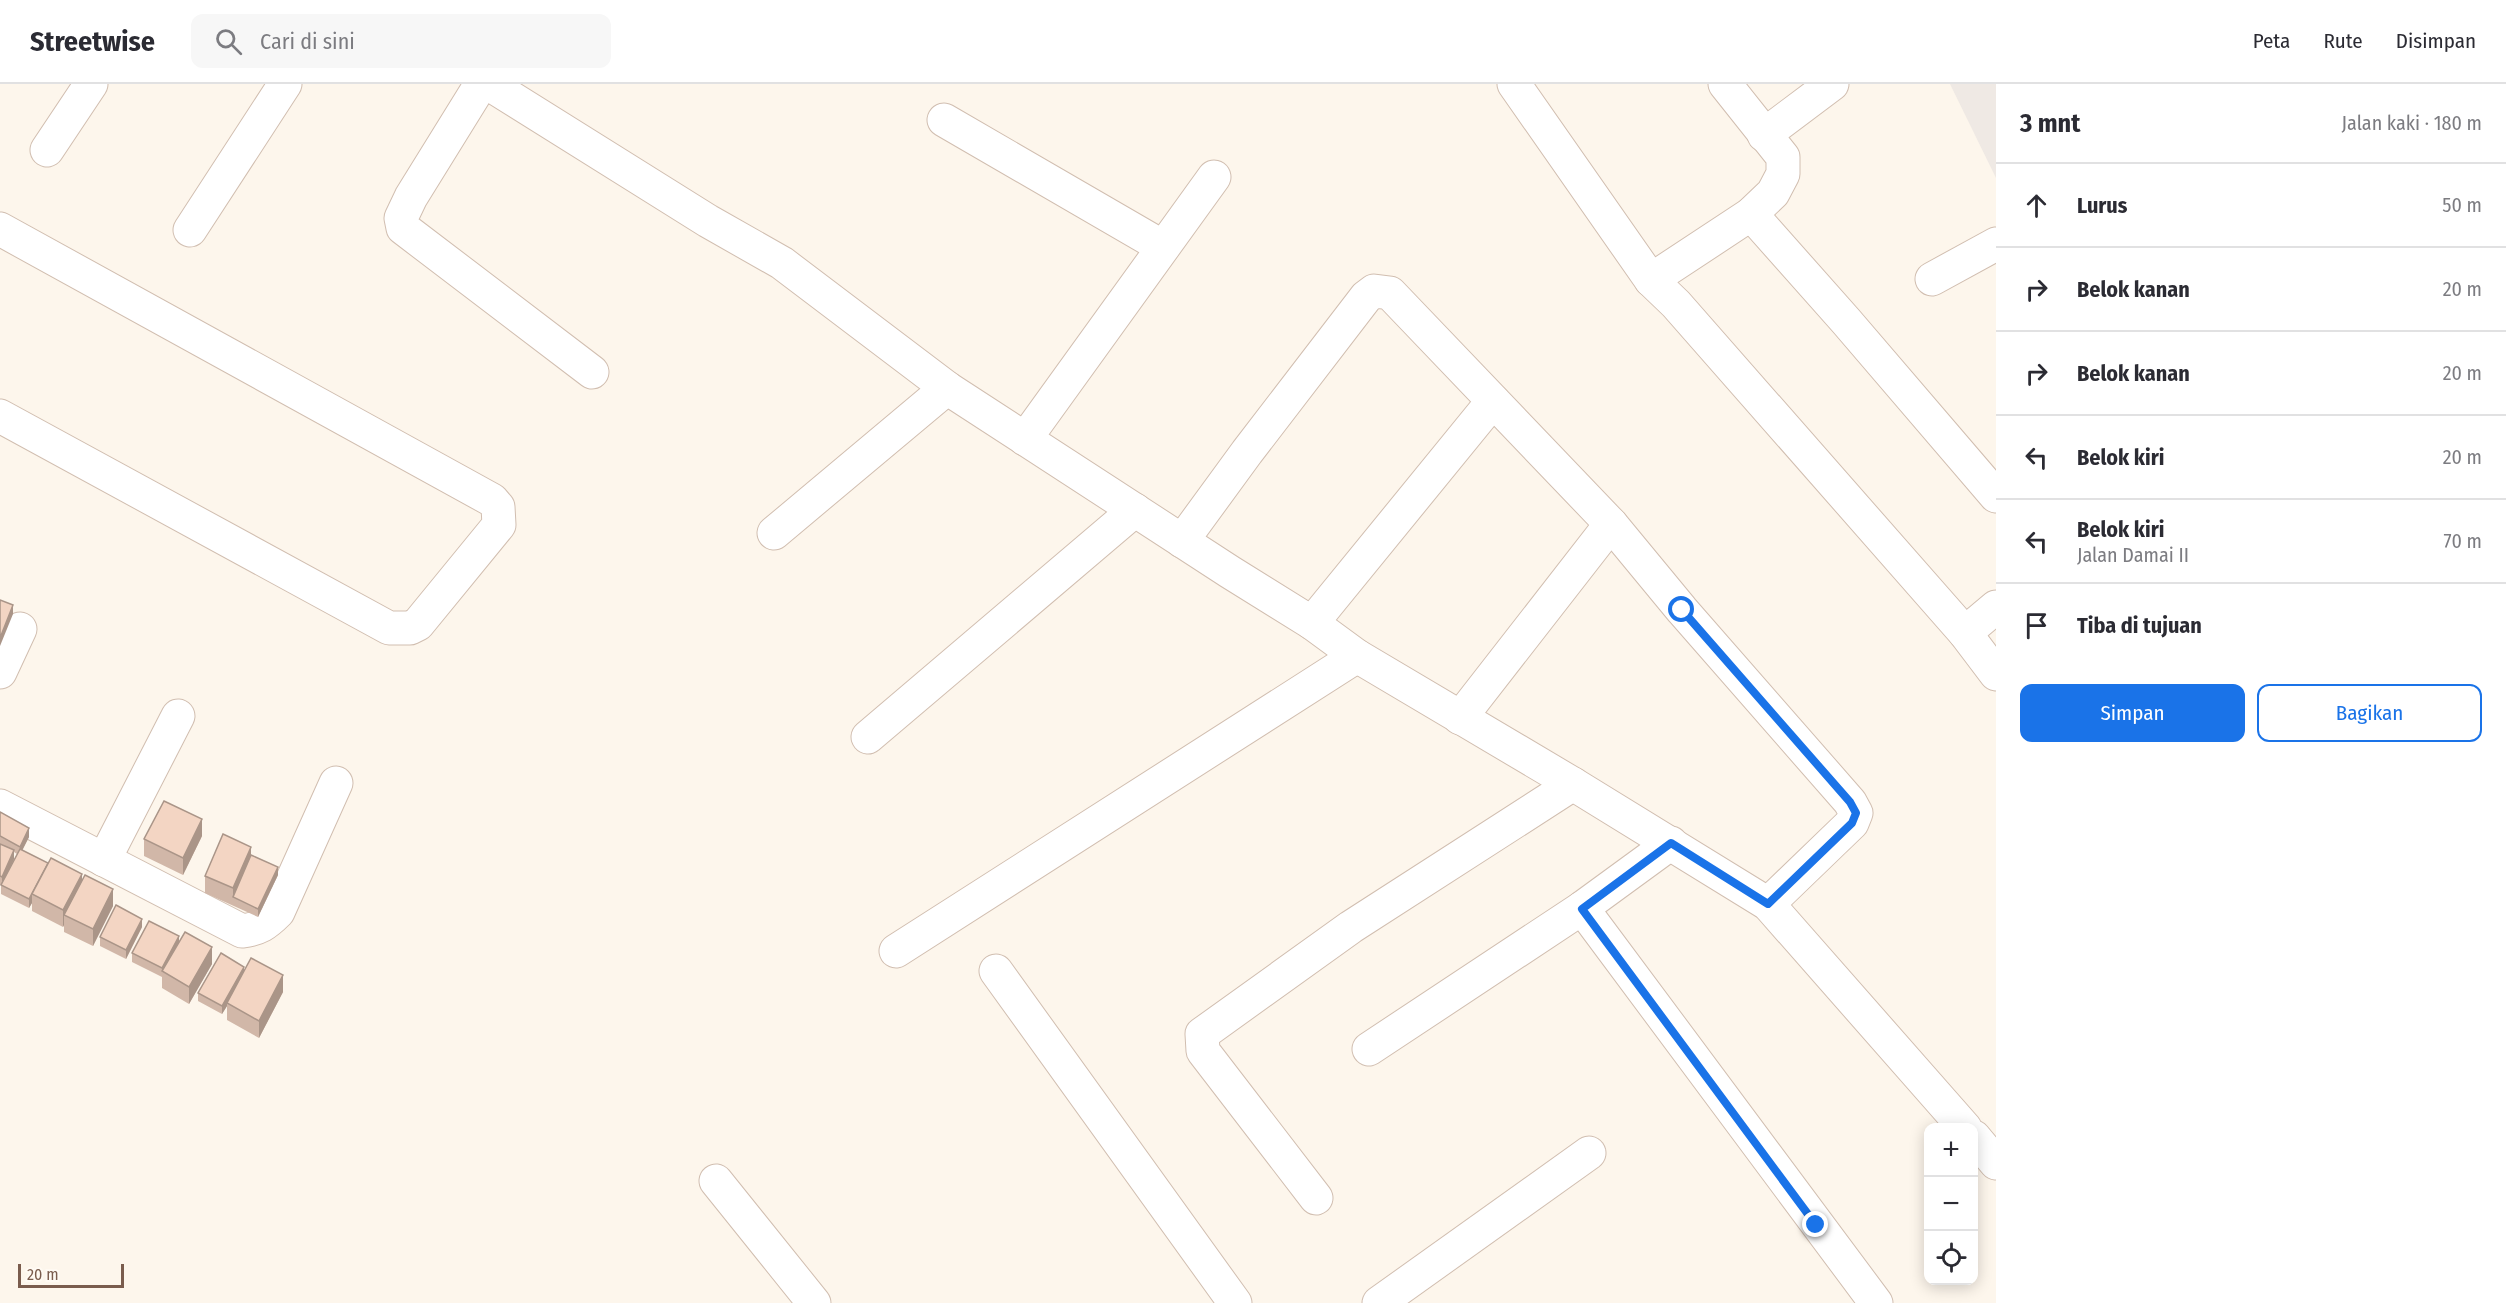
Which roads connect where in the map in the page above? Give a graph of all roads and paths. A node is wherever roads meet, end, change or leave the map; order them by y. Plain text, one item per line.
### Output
1 (91, 84) edge
2 (285, 84) edge
3 (482, 84) edge
4 (489, 84) edge
5 (1514, 84) edge
6 (1725, 84) edge
7 (1832, 84) edge
8 (944, 120) dead end
9 (1764, 135) junction
10 (47, 150) dead end
11 (1214, 177) dead end
12 (1751, 214) junction
13 (0, 229) edge
14 (190, 230) dead end
15 (1996, 244) edge
16 (1163, 247) junction
17 (1932, 279) dead end
18 (1651, 280) junction
19 (592, 372) dead end
20 (947, 388) junction
21 (1493, 401) junction
22 (0, 416) edge
23 (1025, 439) junction
24 (1996, 496) edge
25 (1135, 510) junction
26 (1611, 524) junction
27 (774, 533) dead end
28 (1182, 541) junction
29 (1996, 607) edge
30 (1312, 623) junction
31 (20, 629) dead end
32 (1965, 633) junction
33 (1357, 656) junction
34 (0, 672) edge
35 (1996, 674) edge
36 (178, 716) dead end
37 (1460, 718) junction
38 (868, 737) dead end
39 (336, 783) dead end
40 (1573, 784) junction
41 (0, 806) edge
42 (1671, 843) junction
43 (104, 861) junction
44 (1768, 904) junction
45 (1582, 909) junction
46 (896, 951) dead end
47 (996, 970) dead end
48 (1369, 1049) dead end
49 (1982, 1139) edge
50 (1589, 1154) dead end
51 (716, 1181) dead end
52 (1316, 1198) dead end
53 (814, 1303) edge
54 (1235, 1303) edge
55 (1379, 1303) edge
56 (1876, 1303) edge

1 - 10 street
2 - 14 street
3 - 19 street
4 - 20 street
5 - 18 street
6 - 9 street
7 - 9 street
8 - 16 street
9 - 12 street
11 - 16 street
12 - 18 street
12 - 24 street
13 - 22 street
15 - 17 street
16 - 23 street
18 - 32 street
20 - 23 street
20 - 27 street
21 - 26 street
21 - 28 street
21 - 30 street
23 - 25 street
25 - 28 street
25 - 38 street
26 - 37 street
26 - 44 street
28 - 30 street
29 - 32 street
30 - 33 street
31 - 34 street
32 - 35 street
33 - 37 street
33 - 46 street
36 - 43 street
37 - 40 street
39 - 43 street
40 - 42 street
40 - 52 street
41 - 43 street
42 - 44 street
42 - 45 street
44 - 49 street
45 - 48 street
45 - 56 street
47 - 54 street
50 - 55 street
51 - 53 street

